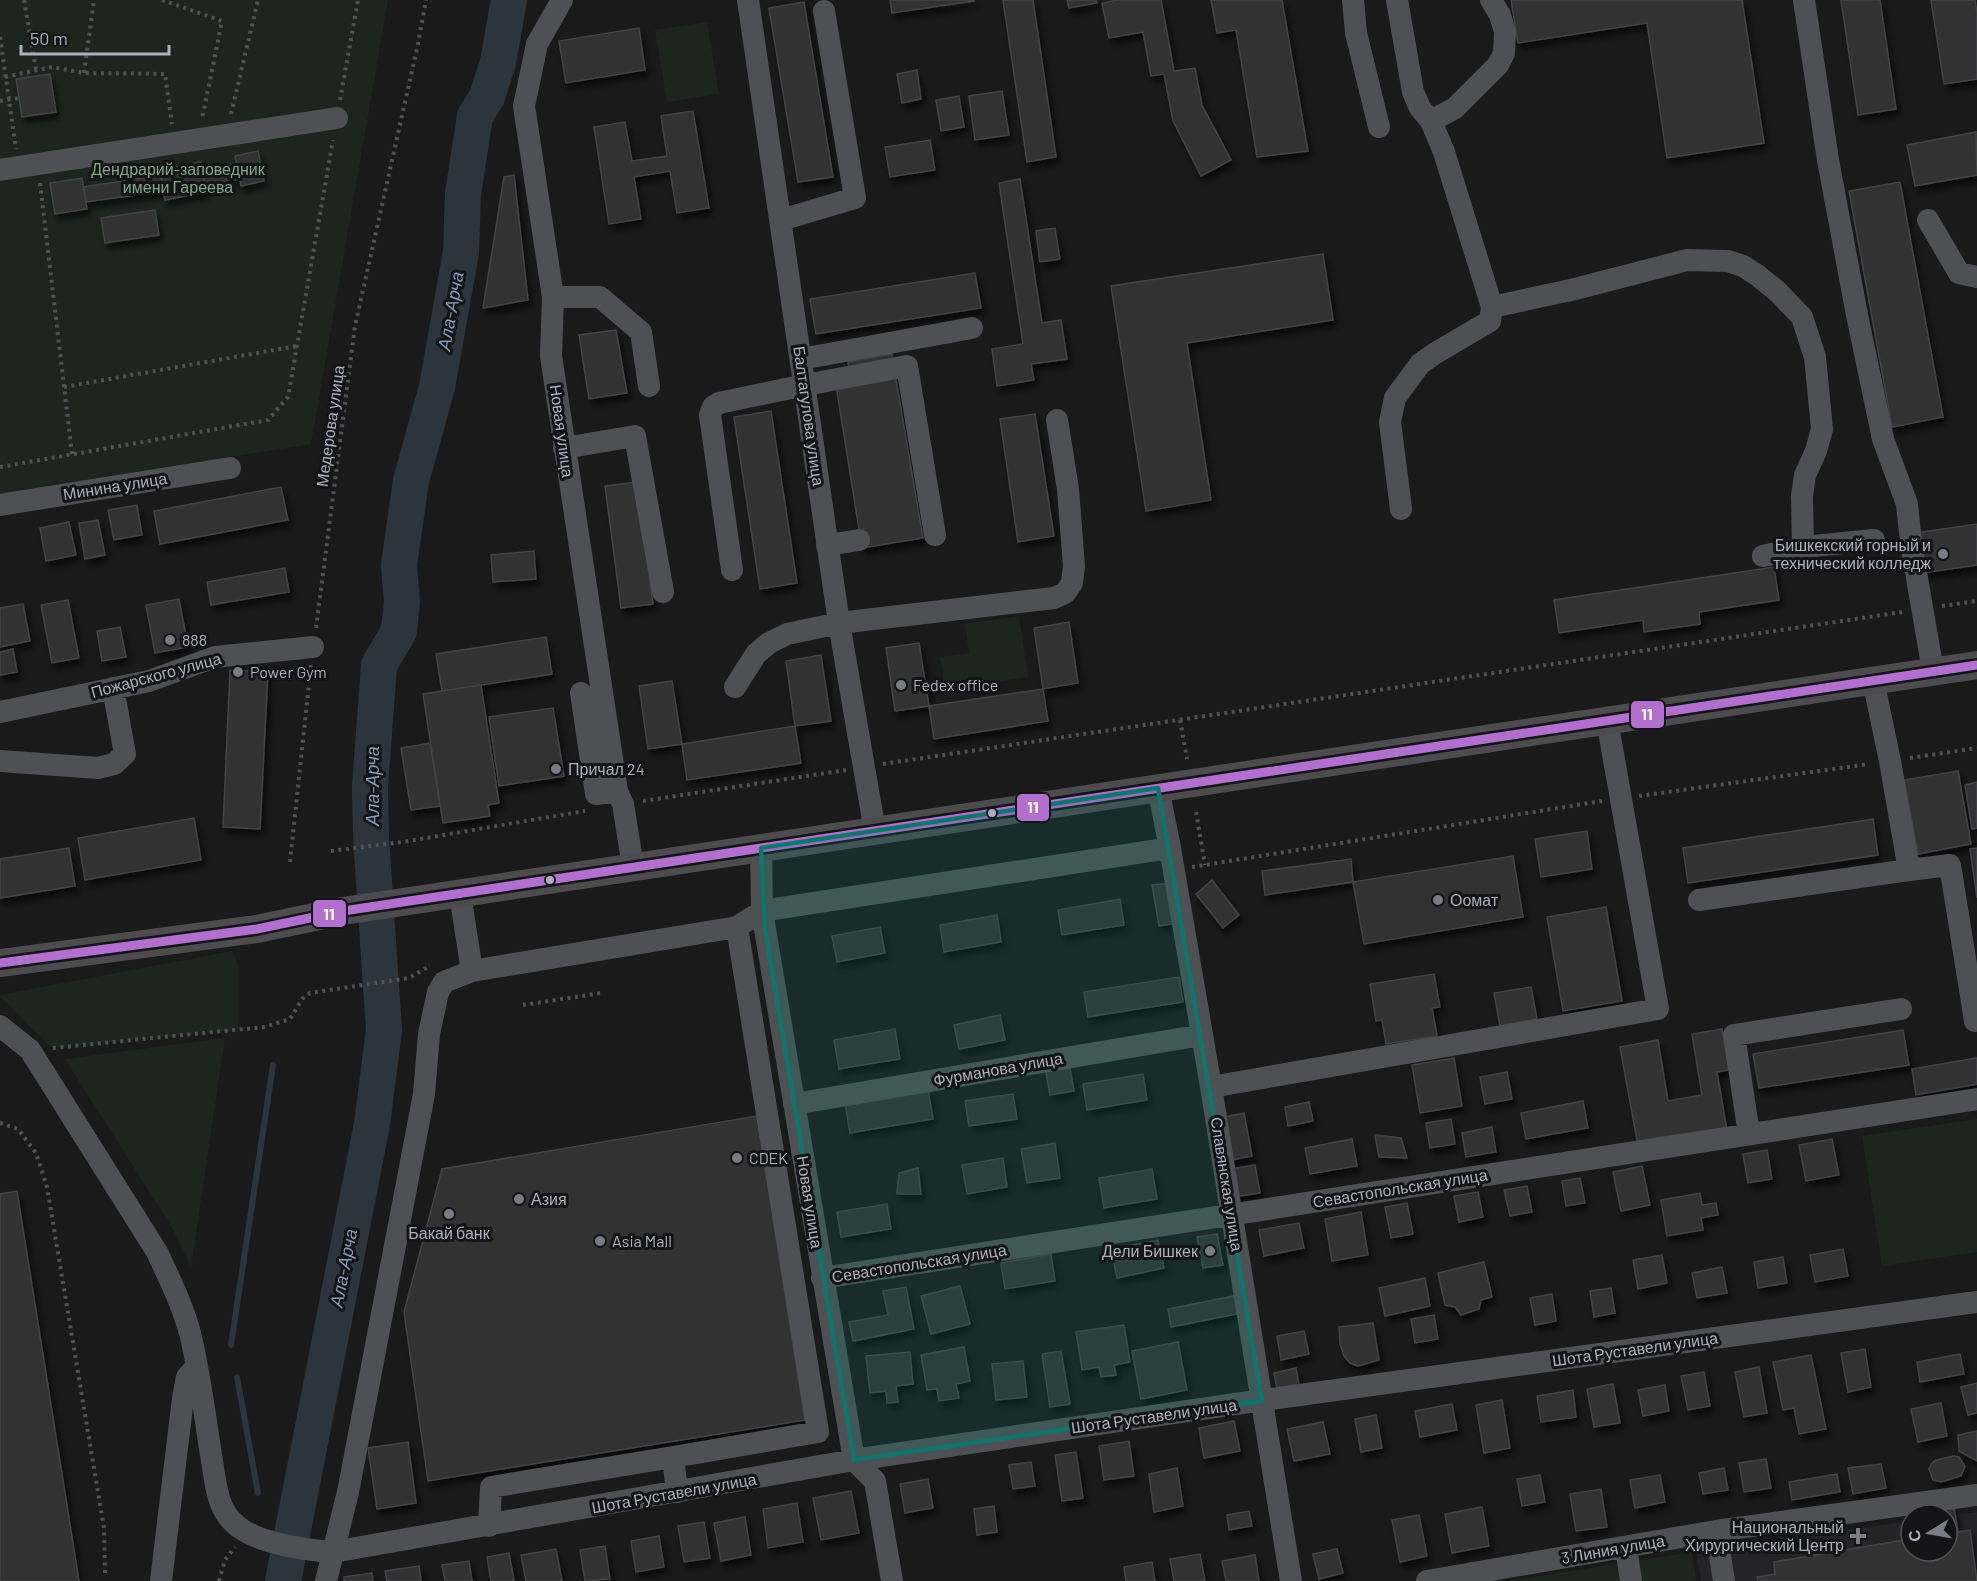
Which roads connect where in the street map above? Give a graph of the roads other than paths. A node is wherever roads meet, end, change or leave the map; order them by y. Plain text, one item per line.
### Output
1 (562, 0) edge
2 (748, 0) edge
3 (1353, 0) edge
4 (1397, 0) edge
5 (1491, 0) edge
6 (1804, 0) edge
7 (824, 11) dead end
8 (337, 118) road end
9 (1431, 121) junction
10 (1379, 127) dead end
11 (19, 167) edge
12 (781, 220) junction
13 (1928, 220) dead end
14 (1977, 277) edge
15 (553, 297) junction
16 (1492, 307) junction
17 (972, 328) dead end
18 (801, 359) junction
19 (805, 385) junction
20 (649, 386) dead end
21 (1057, 420) dead end
22 (564, 448) junction
23 (230, 468) dead end
24 (0, 504) edge
25 (1401, 509) dead end
26 (935, 535) dead end
27 (859, 540) dead end
28 (1874, 540) dead end
29 (827, 545) junction
30 (1803, 547) junction
31 (1763, 556) dead end
32 (732, 570) dead end
33 (663, 592) dead end
34 (839, 623) junction
35 (313, 647) road end
36 (1977, 665) edge
37 (1933, 671) junction
38 (1873, 680) junction
39 (735, 687) dead end
40 (113, 688) junction
41 (581, 693) dead end
42 (0, 712) edge
43 (1607, 720) junction
44 (0, 761) edge
45 (1158, 789) junction
46 (620, 798) junction
47 (875, 831) junction
48 (761, 848) junction
49 (1170, 848) junction
50 (633, 867) junction
51 (1909, 870) junction
52 (460, 894) junction
53 (1699, 900) dead end
54 (762, 911) junction
55 (737, 927) junction
56 (0, 963) edge
57 (472, 971) junction
58 (1901, 1009) dead end
59 (1975, 1021) dead end
60 (0, 1026) edge
61 (1202, 1035) junction
62 (1211, 1088) junction
63 (1977, 1099) edge
64 (794, 1104) junction
65 (1749, 1134) junction
66 (1232, 1214) junction
67 (822, 1278) junction
68 (1977, 1302) edge
69 (196, 1367) junction
70 (1262, 1401) junction
71 (673, 1457) junction
72 (854, 1460) junction
73 (677, 1492) junction
74 (1977, 1495) edge
75 (489, 1526) junction
76 (1716, 1532) junction
77 (1626, 1547) junction
78 (325, 1551) junction
79 (1466, 1578) edge
80 (161, 1581) edge
81 (326, 1581) edge
82 (892, 1581) edge
83 (1291, 1581) edge
84 (1427, 1581) edge
85 (1631, 1581) edge
86 (1724, 1581) edge

1 - 15 street, Новая улица
2 - 12 street, Балтагулова улица
3 - 10 street
4 - 9 street
5 - 9 street
6 - 37 street
7 - 12 street
8 - 11 street
9 - 16 street
12 - 18 street, Балтагулова улица
13 - 14 street
15 - 20 street
15 - 22 street, Новая улица
16 - 25 street
16 - 30 street
17 - 18 street
18 - 19 street, Балтагулова улица
19 - 26 street
19 - 29 street, Балтагулова улица
19 - 32 street
21 - 34 street
22 - 33 street
22 - 46 street, Новая улица
23 - 24 street, Минина улица
27 - 29 street
28 - 30 street
29 - 34 street, Балтагулова улица
30 - 31 street
34 - 39 street
34 - 47 street, Балтагулова улица
35 - 40 street, Пожарского улица
36 - 37 main road
37 - 38 main road
38 - 43 main road
38 - 51 street
40 - 42 street, Пожарского улица
40 - 44 street
41 - 46 street
43 - 45 main road
43 - 62 street
45 - 47 main road
45 - 49 street, Славянская улица
46 - 50 street, Новая улица
47 - 48 main road
48 - 50 main road
48 - 54 street, Новая улица
49 - 54 street
49 - 61 street, Славянская улица
50 - 52 main road
51 - 53 street
51 - 59 street
52 - 56 main road
52 - 57 street
54 - 55 street
54 - 64 street, Новая улица
55 - 57 street
55 - 71 street
57 - 78 street
58 - 65 street
60 - 69 street
61 - 62 street, Славянская улица
61 - 64 street, Фурманова улица
62 - 66 street, Славянская улица
63 - 65 street, Севастопольская улица
64 - 67 street, Новая улица
65 - 66 street, Севастопольская улица
66 - 67 street, Севастопольская улица
66 - 70 street, Славянская улица
67 - 72 street, Новая улица
68 - 70 street, Шота Руставели улица
69 - 78 street
69 - 80 street
70 - 72 street, Шота Руставели улица
70 - 83 street, Славянская улица
71 - 73 street
71 - 75 street
72 - 73 street, Шота Руставели улица
72 - 82 street
73 - 75 street, Шота Руставели улица
74 - 76 street, 3 Линия улица
75 - 78 street, Шота Руставели улица
76 - 77 street, 3 Линия улица
76 - 86 street
77 - 79 street, 3 Линия улица
77 - 85 street
78 - 81 street
79 - 84 street, 3 Линия улица

